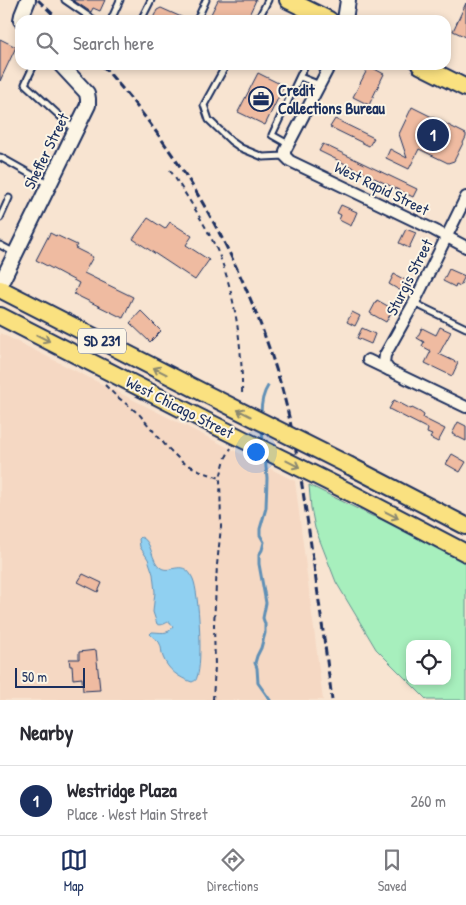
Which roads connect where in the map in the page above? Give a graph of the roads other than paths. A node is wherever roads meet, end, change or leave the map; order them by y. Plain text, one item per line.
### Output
1 (28, 0) edge
2 (64, 0) edge
3 (120, 0) edge
4 (151, 0) edge
5 (206, 0) edge
6 (268, 0) edge
7 (288, 0) edge
8 (348, 0) edge
9 (22, 15) edge
10 (86, 15) edge
11 (113, 15) edge
12 (144, 15) edge
13 (199, 15) edge
14 (260, 15) edge
15 (319, 15) edge
16 (346, 15) edge
17 (32, 70) edge
18 (66, 70) edge
19 (223, 70) edge
20 (303, 70) edge
21 (328, 70) edge
22 (430, 70) edge
23 (300, 77) junction
24 (320, 86) junction
25 (466, 88) edge
26 (75, 131) junction
27 (288, 144) junction
28 (285, 156) junction
29 (0, 157) edge
30 (49, 184) junction
31 (466, 197) edge
32 (10, 198) dead end
33 (0, 218) edge
34 (446, 236) junction
35 (0, 245) edge
36 (466, 247) edge
37 (16, 253) junction
38 (0, 287) edge
39 (414, 303) junction
40 (0, 316) edge
41 (466, 328) edge
42 (368, 360) dead end
43 (389, 370) junction
44 (466, 407) edge
45 (466, 526) edge
46 (466, 553) edge

1 - 9 street
2 - 10 lane
3 - 11 lane
4 - 12 lane
5 - 13 lane
6 - 14 lane
7 - 15 main road
8 - 16 street
17 - 26 lane
18 - 26 street, Sheffer Street
19 - 28 lane
20 - 23 lane
21 - 24 street
22 - 25 main road
23 - 24 lane
23 - 27 lane
24 - 27 street
26 - 30 street, Sheffer Street
27 - 28 street
28 - 34 street, West Rapid Street
29 - 30 lane
30 - 37 street, Sheffer Street
31 - 34 street, Sturgis Street
32 - 33 lane
34 - 36 street, West Rapid Street
34 - 39 street, Sturgis Street
35 - 37 lane
37 - 38 street, Sheffer Street
45 -> 38 main road, West Chicago Street / SD 231, bridge
39 - 41 lane
39 - 43 street, Sturgis Street
40 -> 46 main road, West Chicago Street / SD 231, bridge
42 - 43 street
43 - 44 street

